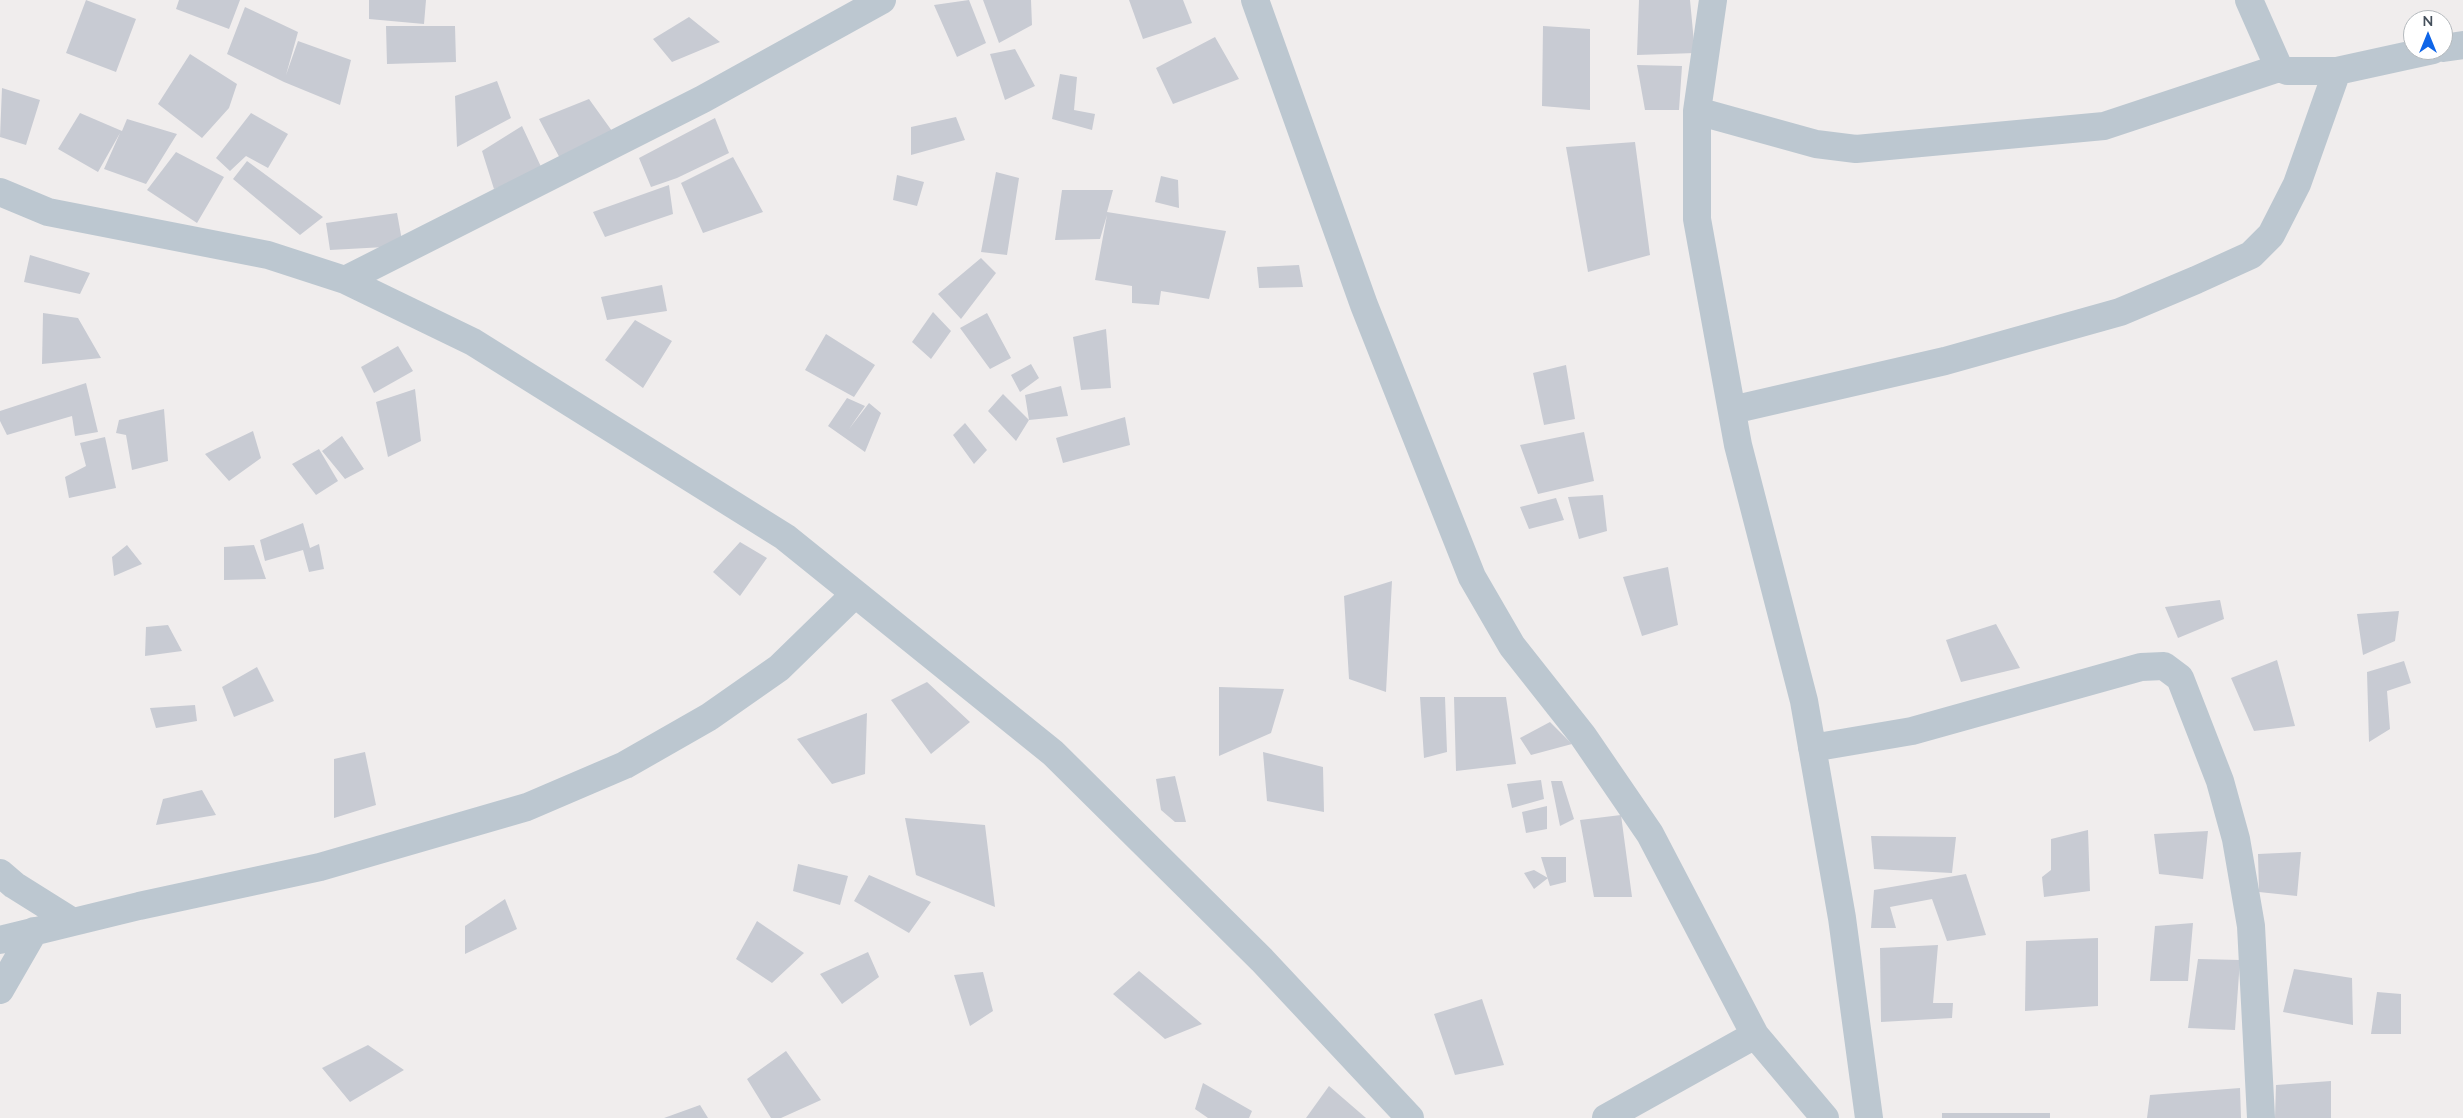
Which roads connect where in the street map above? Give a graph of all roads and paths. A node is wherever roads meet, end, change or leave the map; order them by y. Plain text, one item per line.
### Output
1 (882, 0) edge
2 (1255, 0) edge
3 (1713, 0) edge
4 (2249, 0) edge
5 (2403, 57) edge
6 (2278, 68) junction
7 (2337, 71) junction
8 (1697, 111) junction
9 (0, 192) edge
10 (345, 280) junction
11 (1732, 410) junction
12 (855, 594) junction
13 (1812, 748) junction
14 (0, 872) edge
15 (73, 922) junction
16 (34, 931) junction
17 (0, 940) edge
18 (0, 990) edge
19 (1755, 1035) junction
20 (1410, 1118) edge
21 (1606, 1118) edge
22 (1825, 1118) edge
23 (1869, 1118) edge
24 (2261, 1118) edge

1 - 10 street
2 - 19 street
3 - 8 street
4 - 6 street
5 - 7 street
6 - 7 street
6 - 8 street
7 - 11 street
8 - 11 street
9 - 10 street
10 - 12 street
11 - 13 street
12 - 15 street
12 - 20 street
13 - 23 street
13 - 24 street
14 - 15 street
15 - 16 street
16 - 17 street
16 - 18 street
19 - 21 street
19 - 22 street

